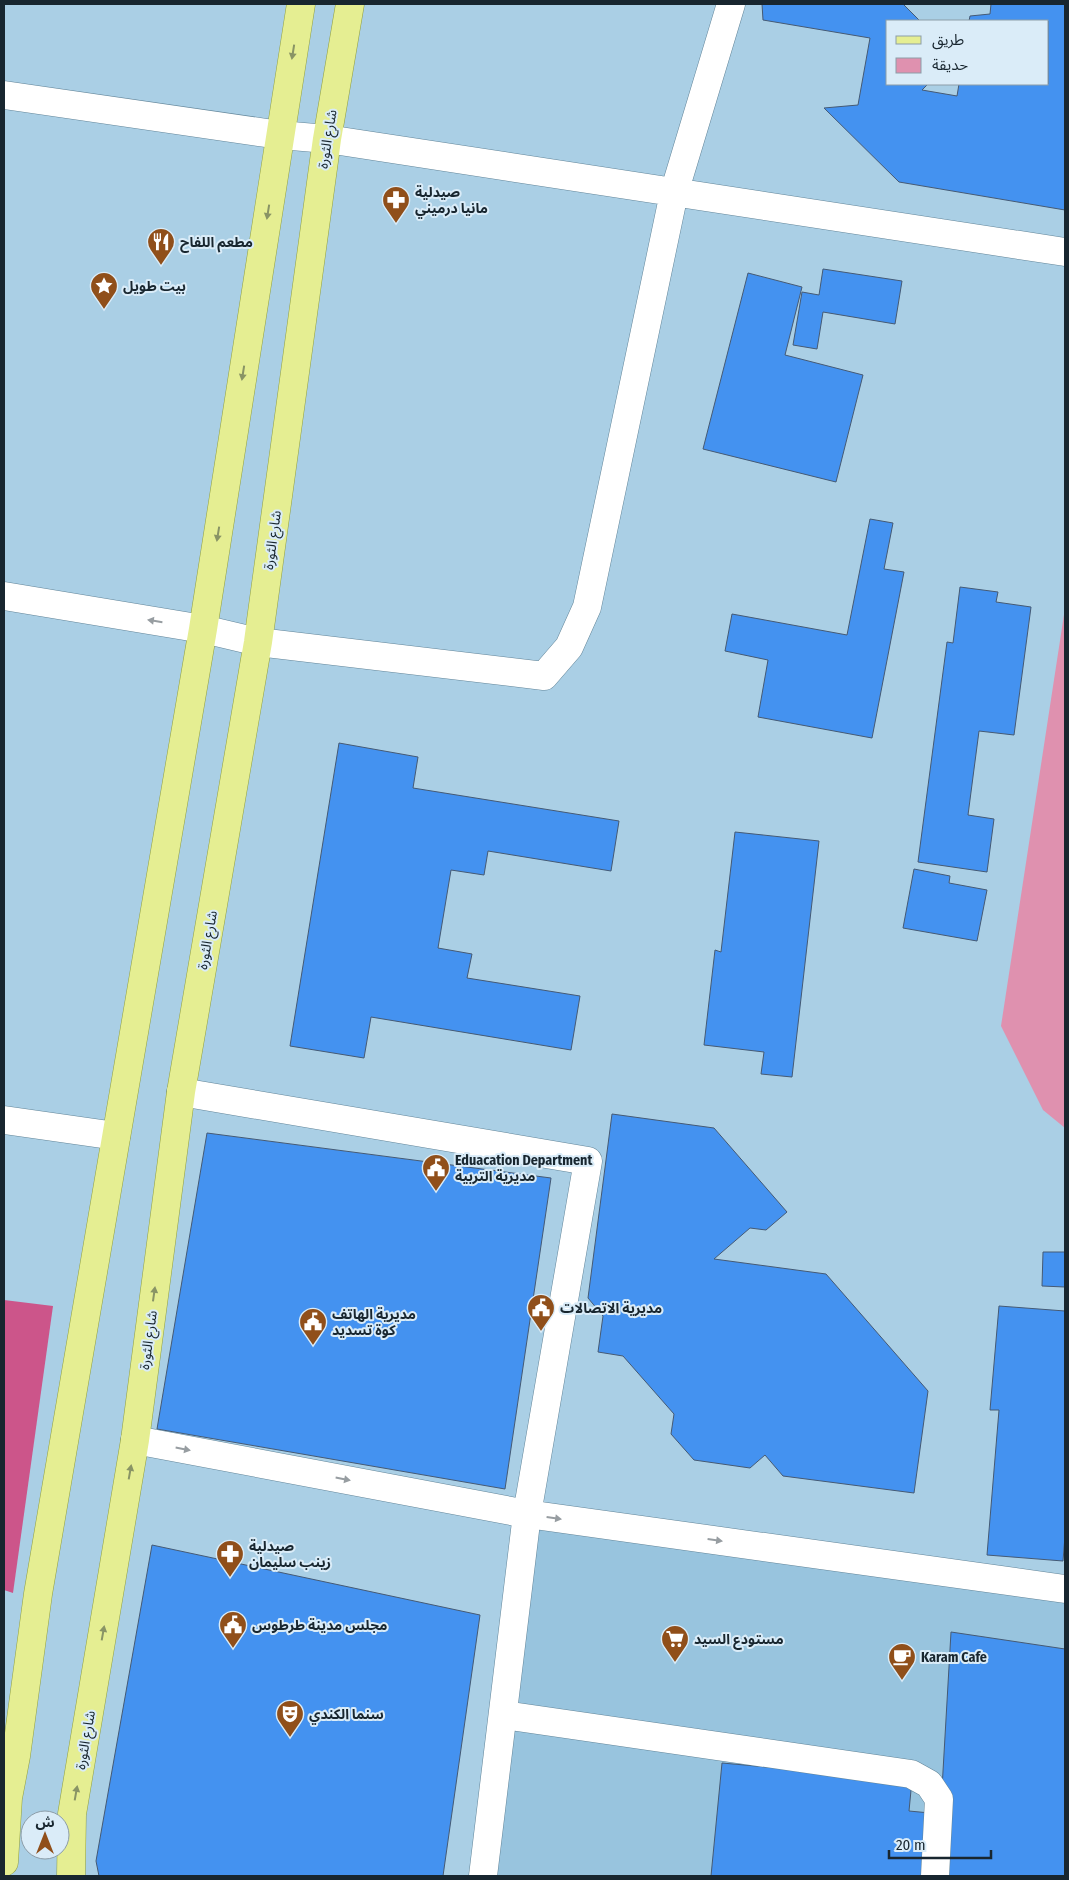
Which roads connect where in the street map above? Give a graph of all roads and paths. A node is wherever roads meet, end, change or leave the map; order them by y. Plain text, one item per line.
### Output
1 (301, 4) edge
2 (350, 4) edge
3 (731, 4) edge
4 (4, 95) edge
5 (280, 135) junction
6 (327, 139) junction
7 (674, 192) junction
8 (1065, 252) edge
9 (4, 596) edge
10 (203, 629) junction
11 (258, 642) junction
12 (181, 1092) junction
13 (4, 1120) edge
14 (116, 1136) junction
15 (135, 1440) junction
16 (527, 1514) junction
17 (1065, 1589) edge
18 (503, 1715) junction
19 (6, 1798) edge
20 (4, 1862) edge
21 (71, 1876) edge
22 (483, 1876) edge
23 (935, 1876) edge

1 -> 5 main road
2 - 6 main road, شارع الثورة
3 - 7 street
4 - 5 street
5 - 6 street
5 -> 10 main road
6 - 7 street
6 - 11 main road, شارع الثورة
7 - 8 street
7 - 11 street
10 -> 9 street
10 - 11 street
10 - 14 main road
11 - 12 main road, شارع الثورة
15 -> 12 main road, شارع الثورة
12 - 16 street
13 - 14 street
14 - 19 main road
15 -> 16 street
21 -> 15 main road, شارع الثورة
16 -> 17 street
16 - 18 street
18 - 22 street
18 - 23 street
19 - 20 main road

